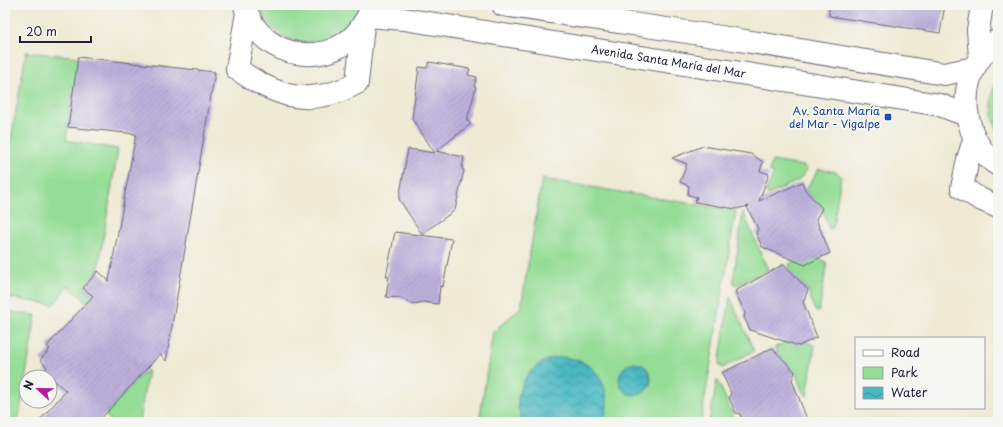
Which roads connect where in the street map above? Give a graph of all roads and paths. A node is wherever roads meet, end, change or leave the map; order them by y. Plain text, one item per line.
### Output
1 (503, 5) edge
2 (982, 5) edge
3 (245, 9) edge
4 (368, 15) edge
5 (998, 40) edge
6 (977, 63) junction
7 (966, 115) junction
8 (974, 140) junction
9 (998, 165) edge
10 (998, 207) edge

1 - 6 street
2 - 6 street
3 - 4 street
3 - 4 street
4 - 7 street, Avenida Santa María del Mar
5 - 6 street
6 - 7 street
7 - 8 street
8 - 9 street
8 - 10 street

